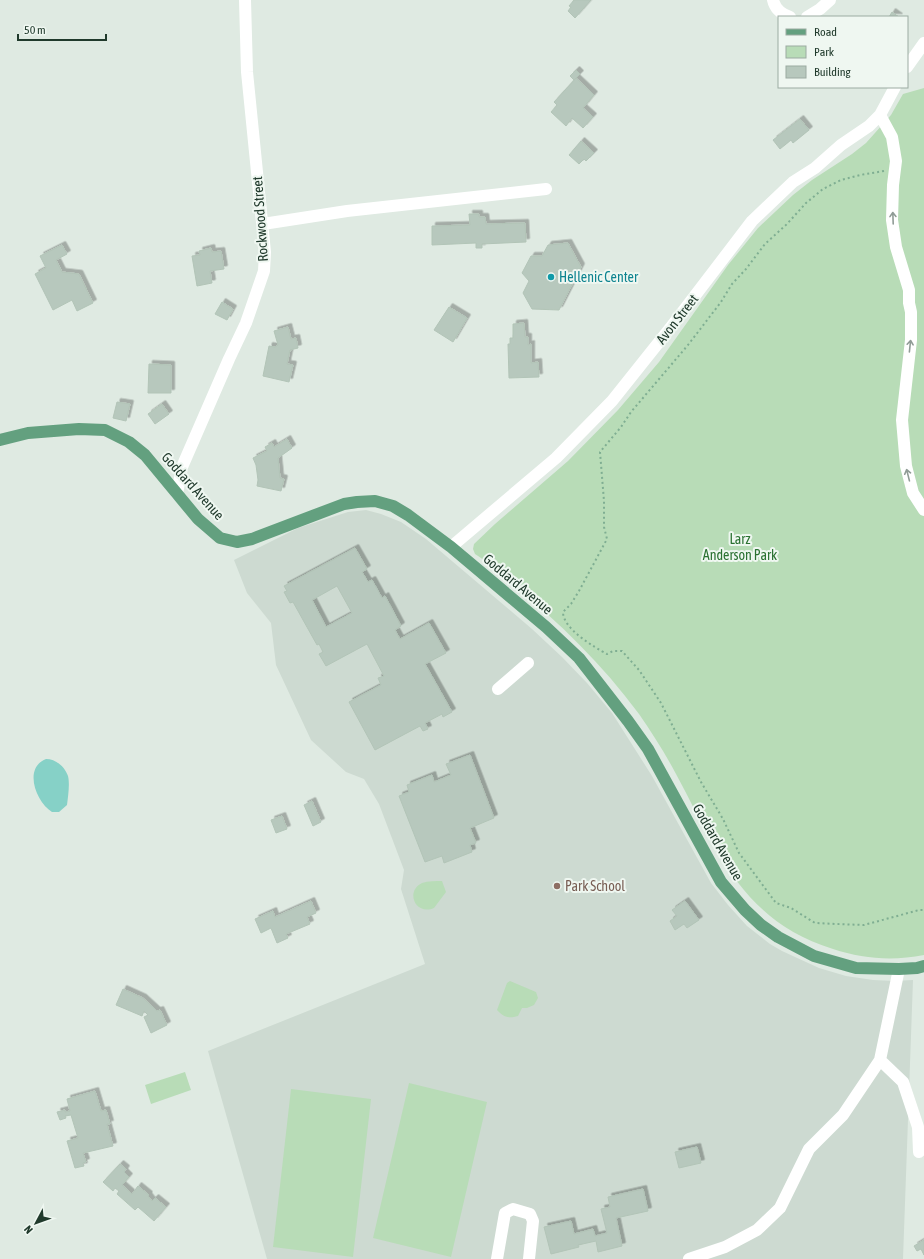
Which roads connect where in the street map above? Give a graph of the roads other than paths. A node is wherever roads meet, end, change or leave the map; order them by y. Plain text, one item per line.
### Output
1 (245, 0) edge
2 (773, 0) edge
3 (830, 0) edge
4 (786, 16) edge
5 (809, 16) edge
6 (924, 43) edge
7 (908, 66) edge
8 (894, 88) edge
9 (880, 115) junction
10 (546, 189) dead end
11 (263, 224) junction
12 (0, 440) edge
13 (177, 494) junction
14 (924, 510) edge
15 (451, 547) junction
16 (528, 663) dead end
17 (498, 689) dead end
18 (924, 966) edge
19 (899, 969) junction
20 (880, 1060) junction
21 (919, 1152) dead end
22 (497, 1259) edge
23 (529, 1259) edge
24 (689, 1259) edge

1 - 11 street, Rockwood Street
2 - 4 street
3 - 5 street
6 - 7 street
8 - 9 street, Avon Street
14 -> 9 street
9 - 15 street, Avon Street
10 - 11 street
11 - 13 street, Rockwood Street
12 - 13 main road, Goddard Avenue
13 - 15 main road, Goddard Avenue
15 - 19 main road, Goddard Avenue
16 - 17 street
18 - 19 main road, Goddard Avenue
19 - 20 street
20 - 21 street
20 - 24 street
22 - 23 street

